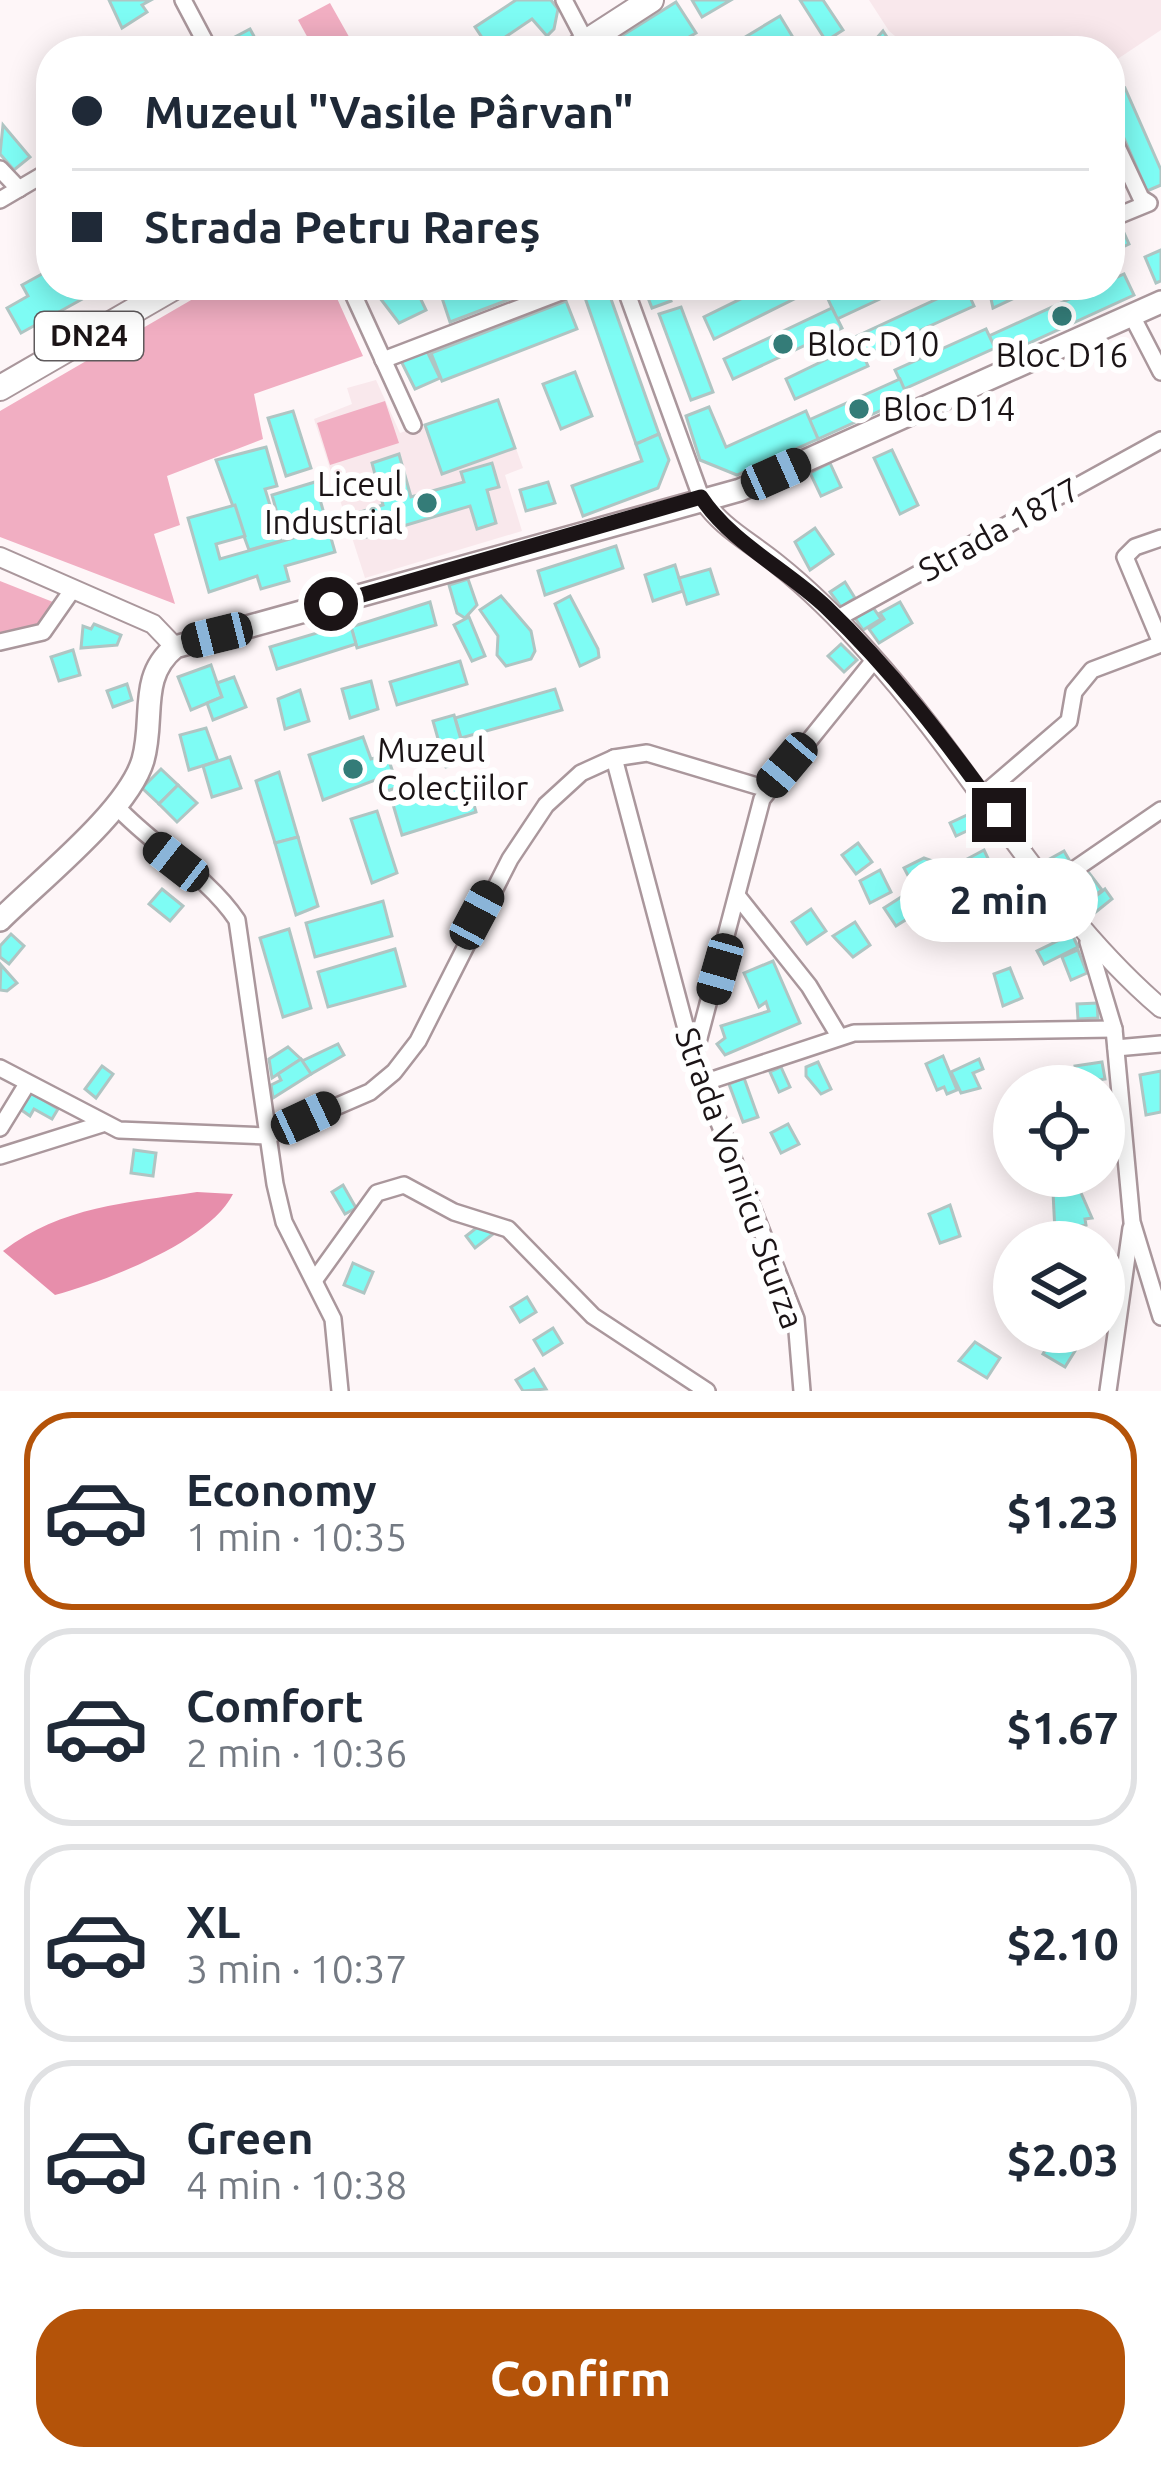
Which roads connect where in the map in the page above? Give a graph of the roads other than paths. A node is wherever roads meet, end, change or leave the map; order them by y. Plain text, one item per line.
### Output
1 (183, 0) edge
2 (563, 0) edge
3 (651, 0) edge
4 (199, 36) edge
5 (575, 36) edge
6 (596, 36) edge
7 (1125, 164) edge
8 (0, 169) edge
9 (36, 179) edge
10 (19, 189) junction
11 (0, 200) edge
12 (1125, 212) edge
13 (152, 300) edge
14 (356, 300) edge
15 (540, 300) edge
16 (629, 300) edge
17 (1161, 302) edge
18 (1132, 316) junction
19 (383, 360) junction
20 (1161, 372) edge
21 (0, 388) edge
22 (412, 425) dead end
23 (1161, 440) edge
24 (701, 497) junction
25 (1161, 538) edge
26 (0, 557) edge
27 (73, 589) junction
28 (838, 618) junction
29 (0, 642) edge
30 (1161, 643) edge
31 (183, 644) junction
32 (875, 658) junction
33 (614, 758) junction
34 (767, 790) junction
35 (984, 794) junction
36 (117, 807) junction
37 (1161, 810) edge
38 (1049, 887) junction
39 (740, 898) junction
40 (0, 920) edge
41 (1088, 942) junction
42 (1161, 1008) edge
43 (1114, 1029) junction
44 (839, 1036) junction
45 (1161, 1044) edge
46 (1116, 1048) junction
47 (694, 1059) junction
48 (0, 1068) edge
49 (703, 1083) junction
50 (27, 1084) junction
51 (102, 1124) junction
52 (0, 1128) edge
53 (268, 1136) junction
54 (0, 1156) edge
55 (1132, 1222) junction
56 (316, 1279) junction
57 (1161, 1317) edge
58 (699, 1389) edge
59 (340, 1391) edge
60 (802, 1391) edge
61 (1108, 1391) edge

1 - 4 street
2 - 5 street
3 - 6 main road
7 - 12 street
8 - 10 street
9 - 10 street
10 - 11 street
13 - 21 main road, DN24
14 - 19 street
15 - 19 street
16 - 24 street
17 - 18 main road
18 - 20 street
18 - 24 main road
19 - 22 street
23 - 28 street, Strada 1877
24 - 28 street
24 - 31 main road
25 - 30 street
26 - 27 street
27 - 29 street
27 - 31 street
28 - 32 street
30 - 35 street
31 - 36 main road
32 - 34 street
32 - 35 street
33 - 34 street
33 - 47 street, Strada Vornicu Sturza
33 - 53 street
34 - 39 street
35 - 38 street
36 - 40 main road
36 - 53 street
37 - 38 street
38 - 41 street
39 - 44 street
39 - 47 street
41 - 42 street
41 - 43 street
43 - 44 street
43 - 46 street
44 - 49 street
45 - 46 street
46 - 55 street
47 - 49 street, Strada Vornicu Sturza
48 - 50 street
49 - 60 street, Strada Vornicu Sturza
50 - 51 street
50 - 52 street
51 - 53 street
51 - 54 street
53 - 56 street
55 - 57 street
55 - 61 street
56 - 58 street
56 - 59 street

